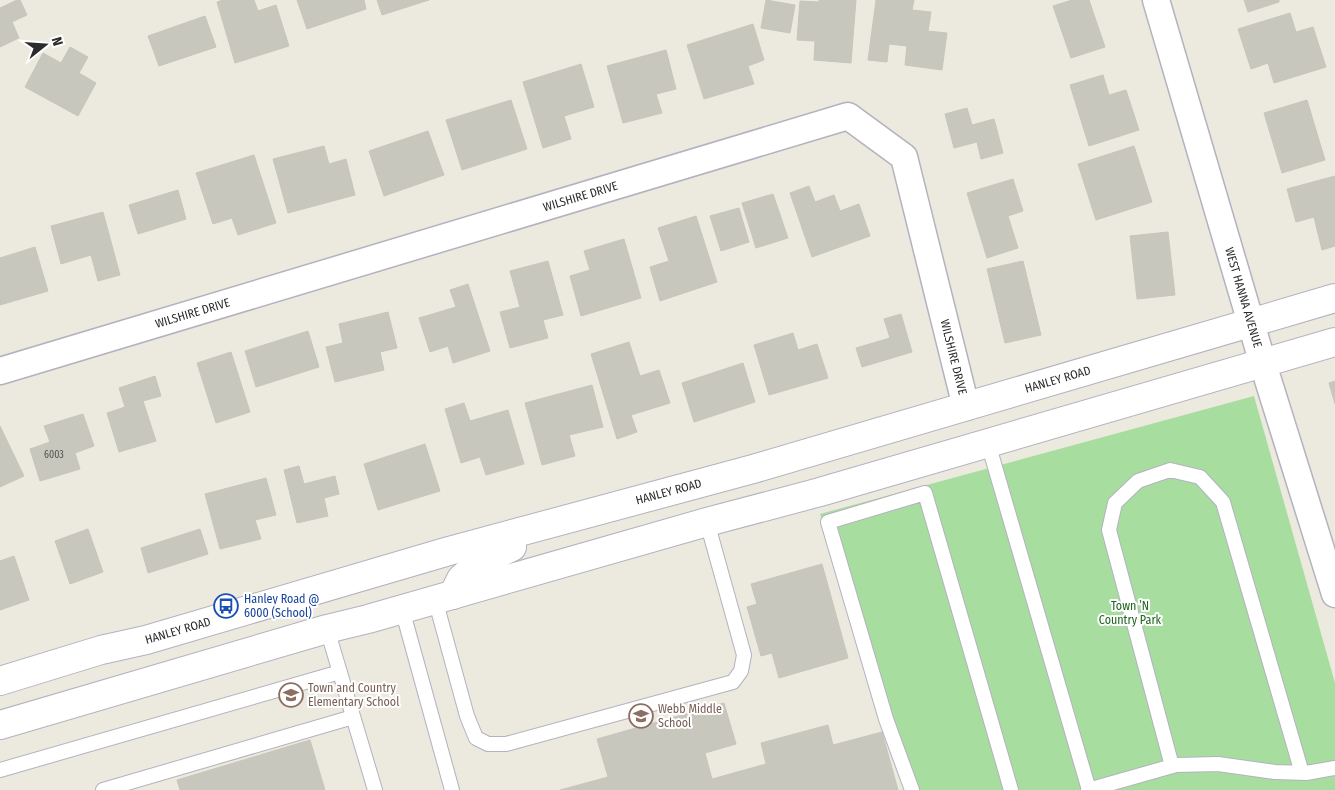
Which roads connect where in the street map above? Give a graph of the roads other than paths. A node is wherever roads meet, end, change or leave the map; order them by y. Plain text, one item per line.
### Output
1 (1156, 0) edge
2 (1335, 298) edge
3 (1251, 324) junction
4 (1335, 342) edge
5 (1263, 364) junction
6 (0, 371) edge
7 (966, 407) junction
8 (988, 443) junction
9 (647, 497) junction
10 (572, 518) junction
11 (707, 522) junction
12 (1335, 594) edge
13 (444, 597) junction
14 (250, 609) junction
15 (402, 609) junction
16 (327, 629) junction
17 (340, 672) junction
18 (0, 681) edge
19 (353, 717) junction
20 (0, 725) edge
21 (1172, 766) junction
22 (1335, 768) edge
23 (0, 770) edge
24 (1302, 773) junction
25 (104, 790) edge
26 (375, 790) edge
27 (452, 790) edge
28 (912, 790) edge
29 (1011, 790) edge
30 (1089, 790) edge

1 - 3 street, WEST HANNA AVENUE
2 - 3 main road, HANLEY ROAD
3 - 5 street, WEST HANNA AVENUE
3 - 7 main road, HANLEY ROAD
4 - 5 main road
5 - 8 main road
5 - 12 street, WEST HANNA AVENUE
6 - 7 street, WILSHIRE DRIVE
7 - 9 main road, HANLEY ROAD
8 - 11 main road
8 - 30 lane
9 - 10 main road, HANLEY ROAD
9 - 11 main road
10 - 13 main road
10 - 14 main road, HANLEY ROAD
11 - 13 main road
11 - 13 lane
13 - 15 main road
14 - 16 main road
14 - 18 main road, HANLEY ROAD
15 - 16 main road
15 - 27 lane
16 - 17 lane
16 - 20 main road
17 - 19 lane
17 - 23 lane
19 - 25 lane
19 - 26 lane
21 - 24 lane
21 - 24 lane
21 - 30 lane
22 - 24 lane
28 - 29 lane

